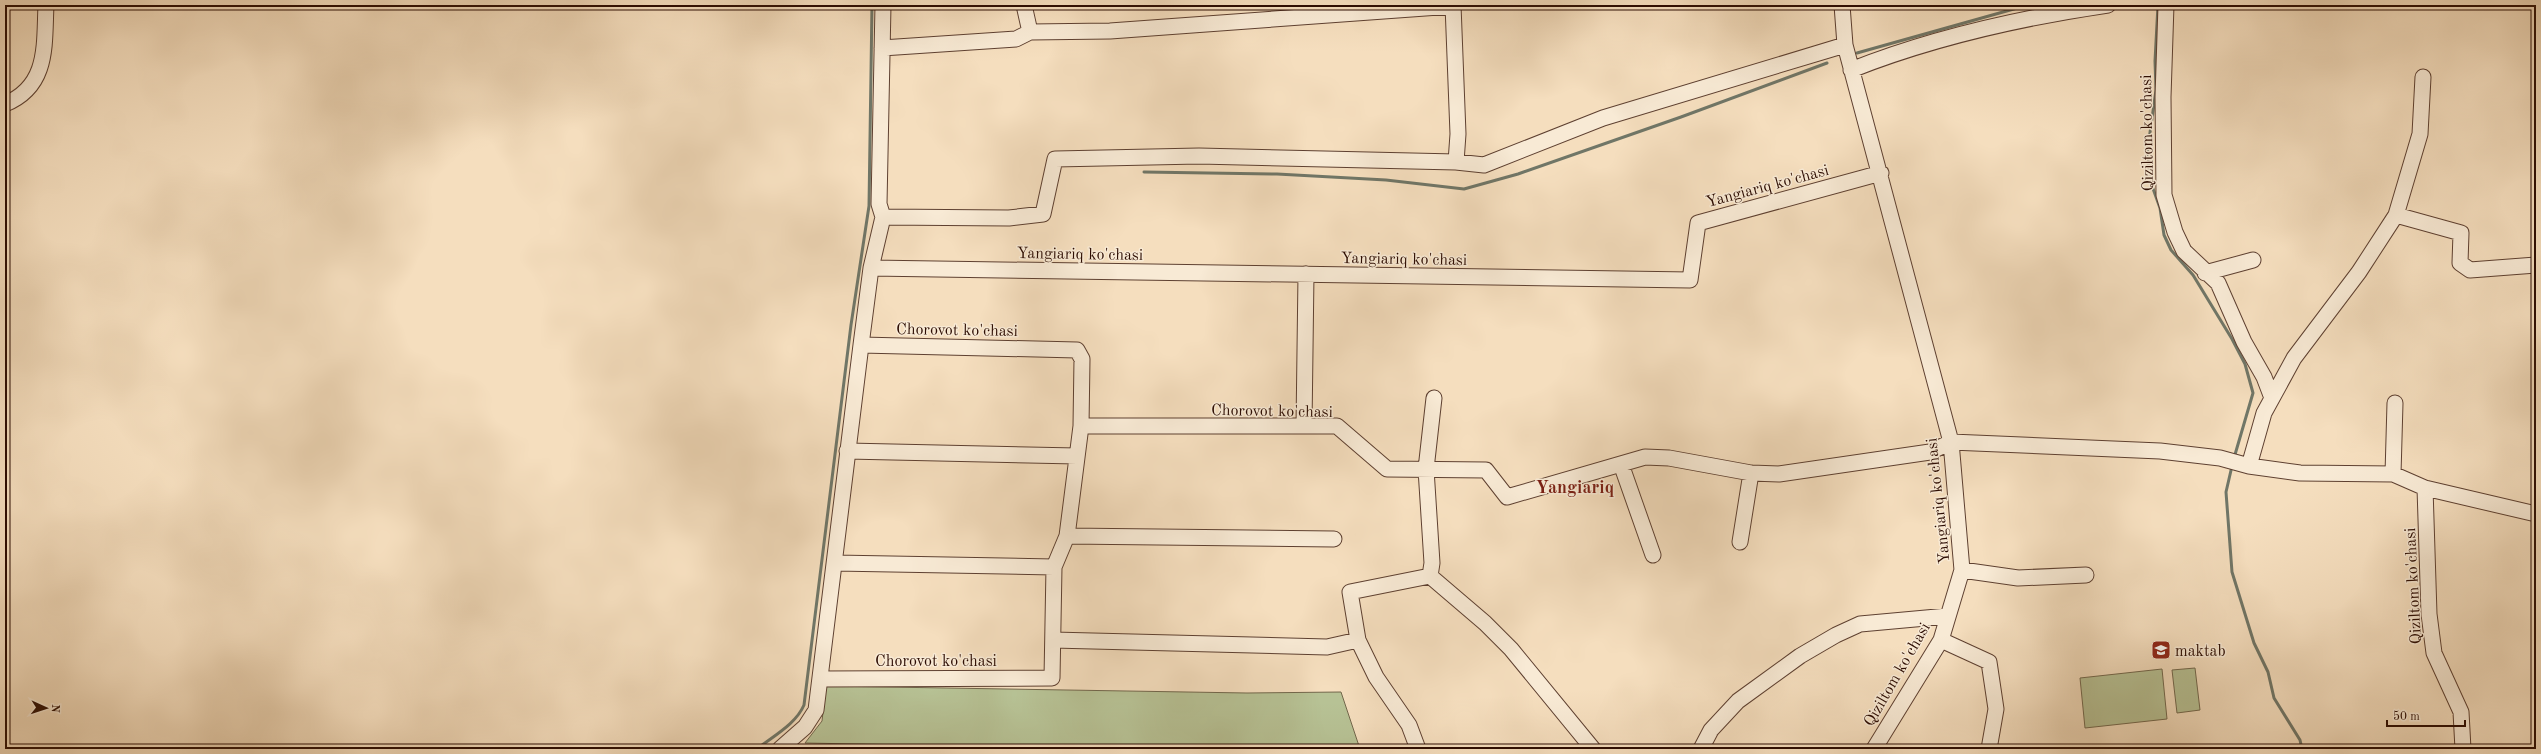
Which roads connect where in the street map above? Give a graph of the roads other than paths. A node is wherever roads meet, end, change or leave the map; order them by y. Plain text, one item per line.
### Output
1 (46, 5) edge
2 (883, 5) edge
3 (1024, 5) edge
4 (1842, 5) edge
5 (2108, 5) edge
6 (2166, 5) edge
7 (1453, 6) edge
8 (1030, 32) junction
9 (1845, 45) junction
10 (882, 48) junction
11 (1851, 70) junction
12 (2423, 77) dead end
13 (5, 104) edge
14 (1456, 162) junction
15 (1880, 173) junction
16 (2396, 216) junction
17 (883, 217) junction
18 (2253, 260) dead end
19 (2536, 265) edge
20 (871, 268) junction
21 (2205, 273) junction
22 (1306, 274) junction
23 (861, 345) junction
24 (1434, 398) dead end
25 (2272, 398) junction
26 (2395, 403) dead end
27 (1081, 426) junction
28 (1304, 426) junction
29 (1951, 442) junction
30 (847, 451) junction
31 (1077, 456) junction
32 (1621, 464) junction
33 (2250, 466) junction
34 (1426, 469) junction
35 (1751, 474) junction
36 (2393, 474) junction
37 (2425, 488) junction
38 (2536, 514) edge
39 (1067, 536) junction
40 (1334, 539) dead end
41 (1740, 542) dead end
42 (1652, 556) dead end
43 (835, 563) junction
44 (1054, 567) junction
45 (1962, 570) junction
46 (2086, 575) dead end
47 (1430, 576) junction
48 (1948, 616) junction
49 (1053, 640) junction
50 (1358, 640) junction
51 (1940, 640) junction
52 (820, 678) junction
53 (780, 749) edge
54 (1418, 749) edge
55 (1593, 749) edge
56 (1701, 749) edge
57 (1874, 749) edge
58 (1989, 749) edge
59 (2463, 749) edge

1 - 13 street
2 - 10 street
3 - 8 street
4 - 9 street
5 - 11 street
6 - 21 street, Qiziltom ko'chasi
7 - 8 street
7 - 14 street
8 - 10 street
9 - 11 street, Yangiariq ko'chasi
9 - 14 street
10 - 17 street
11 - 15 street, Yangiariq ko'chasi
12 - 16 street
14 - 17 street
15 - 22 street, Yangiariq ko'chasi
15 - 29 street, Yangiariq ko'chasi
16 - 19 street
16 - 25 street
17 - 20 street
18 - 21 street
20 - 22 street, Yangiariq ko'chasi
20 - 23 street
21 - 25 street, Qiziltom ko'chasi
22 - 28 street
23 - 27 street, Chorovot ko'chasi
23 - 30 street
24 - 34 street
25 - 33 street
26 - 36 street
27 - 28 street, Chorovot ko'chasi
27 - 31 street
28 - 34 street, Chorovot ko'chasi
29 - 33 street
29 - 35 street
29 - 45 street, Yangiariq ko'chasi
30 - 31 street
30 - 43 street
31 - 39 street
32 - 34 street, Chorovot ko'chasi
32 - 35 street
32 - 42 street
33 - 36 street
34 - 47 street
35 - 41 street
36 - 37 street
37 - 38 street
37 - 59 street, Qiziltom ko'chasi
39 - 40 street
39 - 44 street
43 - 44 street
43 - 52 street
44 - 49 street
45 - 46 street
45 - 48 street, Qiziltom ko'chasi
47 - 50 street
47 - 55 street
48 - 51 street, Qiziltom ko'chasi
48 - 56 street, Qiziltom ko'chasi
49 - 50 street
49 - 52 street, Chorovot ko'chasi
50 - 54 street
51 - 57 street, Qiziltom ko'chasi
51 - 58 street
52 - 53 street

